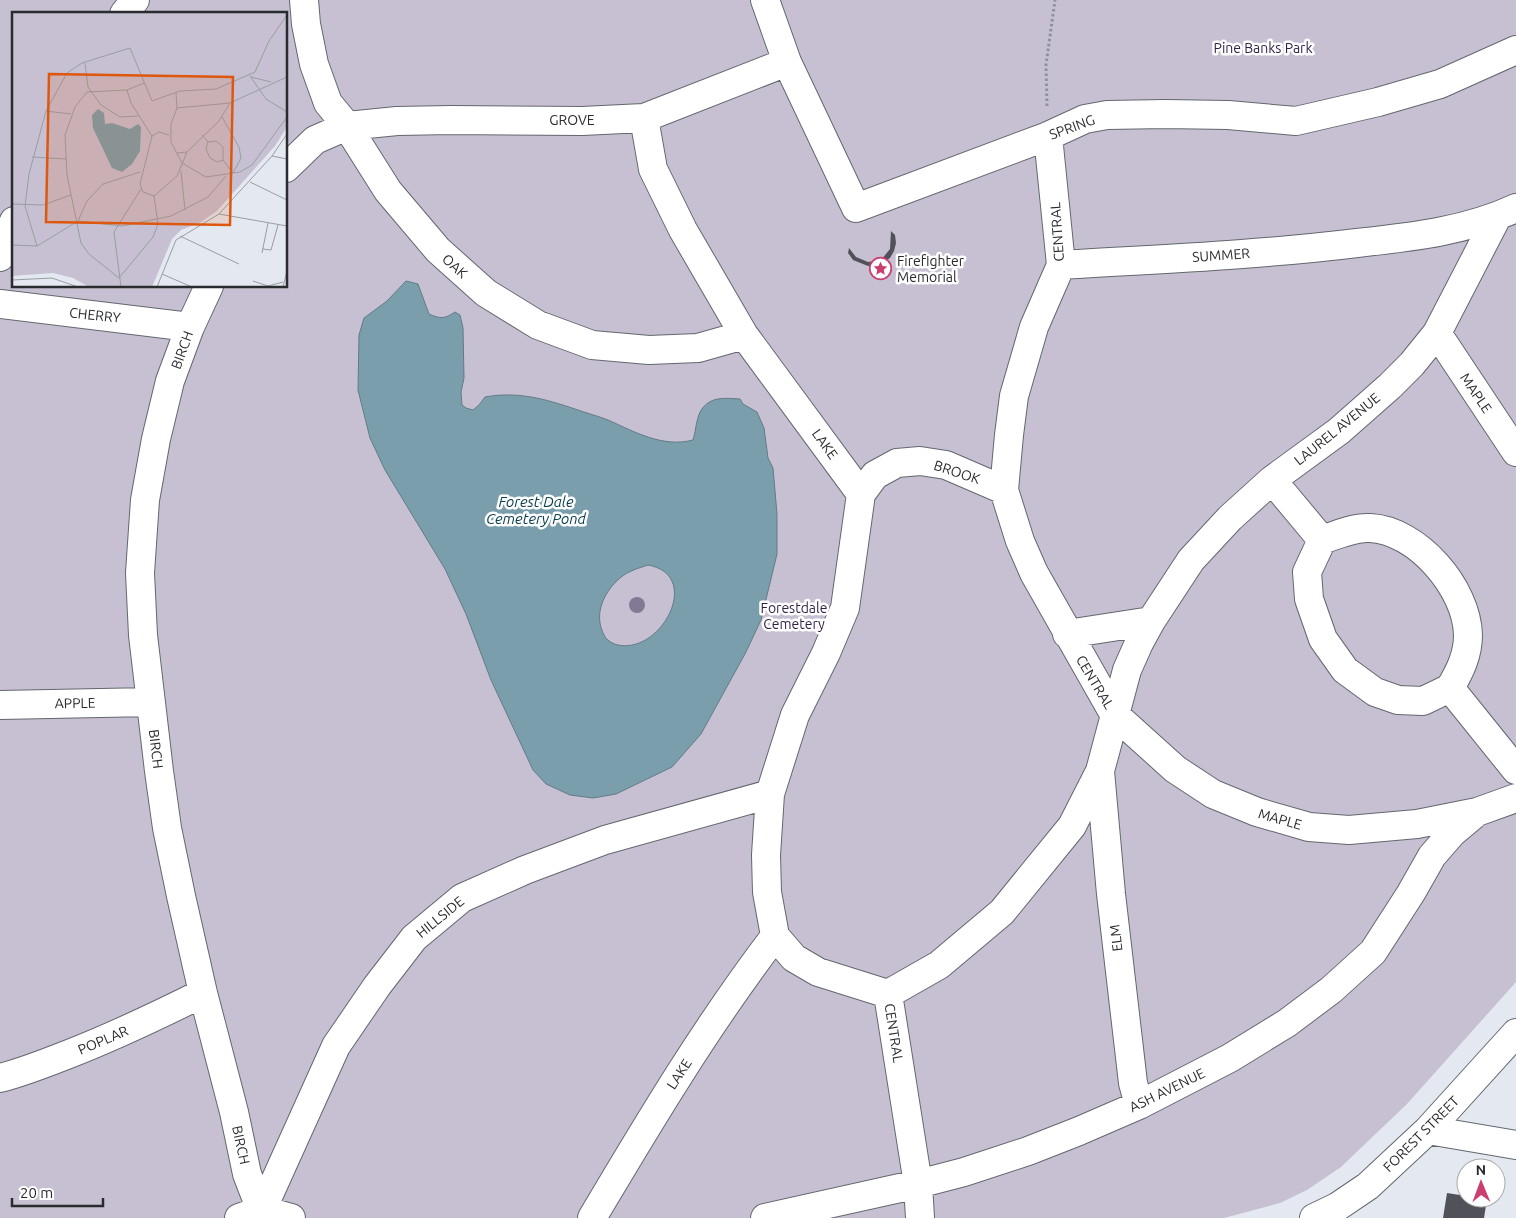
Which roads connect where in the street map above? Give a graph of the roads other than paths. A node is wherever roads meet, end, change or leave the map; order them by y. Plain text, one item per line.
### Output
1 (135, 0) edge
2 (304, 0) edge
3 (764, 0) edge
4 (126, 12) edge
5 (1516, 50) edge
6 (787, 62) junction
7 (644, 118) junction
8 (347, 126) junction
9 (1048, 136) junction
10 (288, 166) edge
11 (1507, 212) edge
12 (12, 226) edge
13 (0, 257) edge
14 (1061, 265) junction
15 (208, 288) edge
16 (0, 304) edge
17 (190, 327) junction
18 (1437, 333) junction
19 (744, 335) junction
20 (1516, 452) edge
21 (1272, 480) junction
22 (1004, 490) junction
23 (861, 494) junction
24 (1322, 540) junction
25 (1151, 621) junction
26 (1067, 634) junction
27 (1450, 688) junction
28 (150, 702) junction
29 (0, 705) edge
30 (1114, 714) junction
31 (1516, 770) edge
32 (1100, 771) junction
33 (770, 794) junction
34 (1516, 798) edge
35 (1477, 812) junction
36 (775, 936) junction
37 (203, 993) junction
38 (888, 994) junction
39 (1516, 1033) edge
40 (0, 1078) edge
41 (1139, 1105) junction
42 (1428, 1130) junction
43 (1516, 1145) edge
44 (918, 1184) junction
45 (255, 1215) edge
46 (291, 1218) edge
47 (592, 1218) edge
48 (765, 1218) edge
49 (920, 1218) edge
50 (1314, 1218) edge

1 - 4 street
2 - 8 street, OAK
3 - 6 street, SPRING
5 - 9 street, SPRING
6 - 7 street, GROVE
6 - 9 street, SPRING
7 - 8 street, GROVE
7 - 19 street, LAKE
8 - 10 street
8 - 19 street, OAK
9 - 14 street, CENTRAL
11 - 14 street, SUMMER
11 - 18 street, LAUREL AVENUE
12 - 13 street
14 - 22 street, CENTRAL
15 - 17 street, BIRCH
16 - 17 street, CHERRY
17 - 28 street, BIRCH
18 - 20 street, MAPLE
18 - 21 street, LAUREL AVENUE
19 - 23 street, LAKE
21 - 24 street
21 - 25 street, LAUREL AVENUE
22 - 23 street, BROOK
22 - 26 street, CENTRAL
23 - 33 street
24 - 27 street
24 - 27 street
25 - 26 street
25 - 30 street, LAUREL AVENUE
26 - 30 street, CENTRAL
27 - 31 street
28 - 29 street, APPLE
28 - 37 street, BIRCH
30 - 32 street, CENTRAL
30 - 35 street, MAPLE
32 - 38 street, CENTRAL
32 - 41 street, ELM
33 - 36 street
33 - 45 street, HILLSIDE
34 - 35 street
35 - 41 street, ASH AVENUE
36 - 38 street
36 - 47 street, LAKE
37 - 40 street, POPLAR
37 - 45 street, BIRCH
38 - 44 street, CENTRAL
39 - 42 street, FOREST STREET
41 - 44 street, ASH AVENUE
42 - 43 street
42 - 50 street, FOREST STREET
44 - 48 street, ASH AVENUE
44 - 49 street, CENTRAL
45 - 46 street

